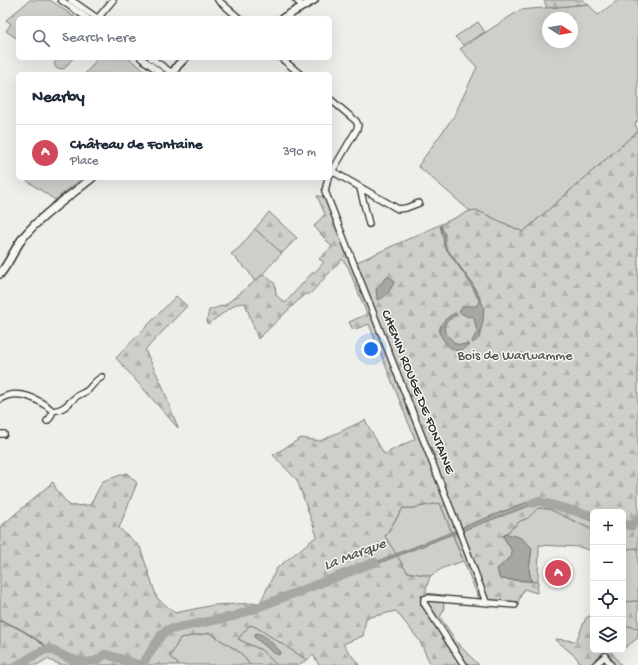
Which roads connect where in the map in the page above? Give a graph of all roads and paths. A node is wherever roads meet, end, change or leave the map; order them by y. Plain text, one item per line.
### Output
1 (61, 0) edge
2 (71, 0) edge
3 (113, 0) edge
4 (218, 0) edge
5 (296, 0) edge
6 (314, 0) edge
7 (303, 6) junction
8 (84, 16) edge
9 (94, 16) edge
10 (99, 16) edge
11 (237, 16) edge
12 (286, 16) edge
13 (144, 60) edge
14 (154, 60) edge
15 (183, 60) edge
16 (283, 60) edge
17 (159, 72) edge
18 (169, 72) edge
19 (173, 72) edge
20 (298, 72) edge
21 (332, 101) edge
22 (332, 171) edge
23 (332, 174) edge
24 (90, 180) edge
25 (328, 180) edge
26 (360, 188) junction
27 (419, 203) dead end
28 (369, 224) dead end
29 (0, 274) edge
30 (102, 377) dead end
31 (0, 399) edge
32 (53, 411) junction
33 (47, 421) dead end
34 (486, 602) junction
35 (515, 605) dead end
36 (464, 665) edge
37 (595, 665) edge
38 (611, 665) edge

1 - 8 street
2 - 9 street
3 - 10 street
4 - 11 street
5 - 7 street
6 - 7 street
7 - 12 street
13 - 17 street
14 - 18 street
15 - 19 street
16 - 20 street
21 - 22 street
23 - 26 street
24 - 29 street
25 - 34 street, CHEMIN ROUGE DE FONTAINE
26 - 27 street
26 - 28 street
30 - 32 street
31 - 32 street
32 - 33 street
34 - 35 street
34 - 36 street
37 - 38 street

